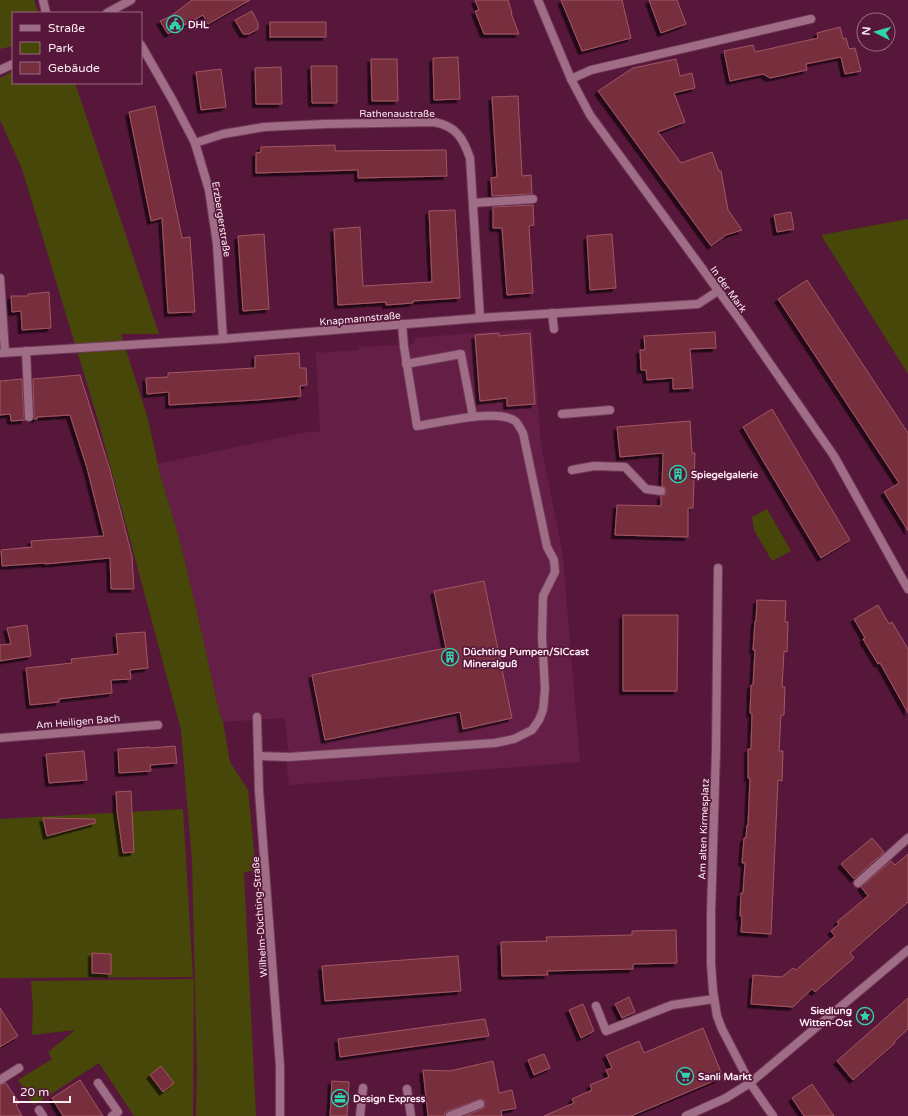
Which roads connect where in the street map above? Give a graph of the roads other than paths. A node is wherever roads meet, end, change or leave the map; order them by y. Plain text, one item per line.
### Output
1 (43, 0) edge
2 (131, 0) edge
3 (538, 0) edge
4 (121, 10) edge
5 (46, 12) edge
6 (811, 19) dead end
7 (142, 47) edge
8 (12, 64) edge
9 (0, 70) edge
10 (571, 79) junction
11 (195, 143) junction
12 (532, 199) dead end
13 (473, 203) junction
14 (0, 278) edge
15 (718, 291) junction
16 (552, 313) junction
17 (480, 318) junction
18 (402, 324) junction
19 (554, 329) dead end
20 (223, 339) junction
21 (26, 351) junction
22 (2, 352) edge
23 (406, 364) junction
24 (610, 410) dead end
25 (562, 414) dead end
26 (29, 417) dead end
27 (473, 417) junction
28 (572, 470) dead end
29 (662, 491) dead end
30 (718, 568) dead end
31 (908, 589) edge
32 (257, 717) dead end
33 (158, 725) dead end
34 (0, 738) edge
35 (258, 756) junction
36 (908, 838) edge
37 (858, 883) dead end
38 (908, 950) edge
39 (714, 999) junction
40 (596, 1006) dead end
41 (19, 1068) dead end
42 (0, 1080) edge
43 (98, 1083) dead end
44 (750, 1083) junction
45 (363, 1088) dead end
46 (407, 1089) dead end
47 (480, 1104) dead end
48 (112, 1116) edge
49 (280, 1116) edge
50 (360, 1116) edge
51 (411, 1116) edge
52 (450, 1116) edge
53 (686, 1116) edge
54 (772, 1116) edge

1 - 5 street
2 - 4 street
3 - 10 street, In der Mark
6 - 10 street
7 - 11 street, Erzbergerstraße
8 - 9 street
10 - 15 street, In der Mark
11 - 13 street, Rathenaustraße
11 - 20 street, Erzbergerstraße
12 - 13 street
13 - 17 street, Rathenaustraße
14 - 22 street
15 - 16 street, Knapmannstraße
15 - 31 street, In der Mark
16 - 17 street, Knapmannstraße
16 - 19 street
17 - 18 street, Knapmannstraße
18 - 20 street, Knapmannstraße
18 - 23 street
20 - 21 street, Knapmannstraße
21 - 22 street, Knapmannstraße
21 - 26 street
23 - 27 street
23 - 27 street
24 - 25 street
27 - 35 street
28 - 29 street
30 - 39 street, Am alten Kirmesplatz
32 - 35 street, Wilhelm-Düchting-Straße
33 - 34 street, Am Heiligen Bach
35 - 49 street, Wilhelm-Düchting-Straße
36 - 37 street
38 - 44 street
39 - 40 street
39 - 44 street, Am alten Kirmesplatz
41 - 42 street
43 - 48 street
44 - 53 street
44 - 54 street, Am alten Kirmesplatz
45 - 50 street
46 - 51 street
47 - 52 street

